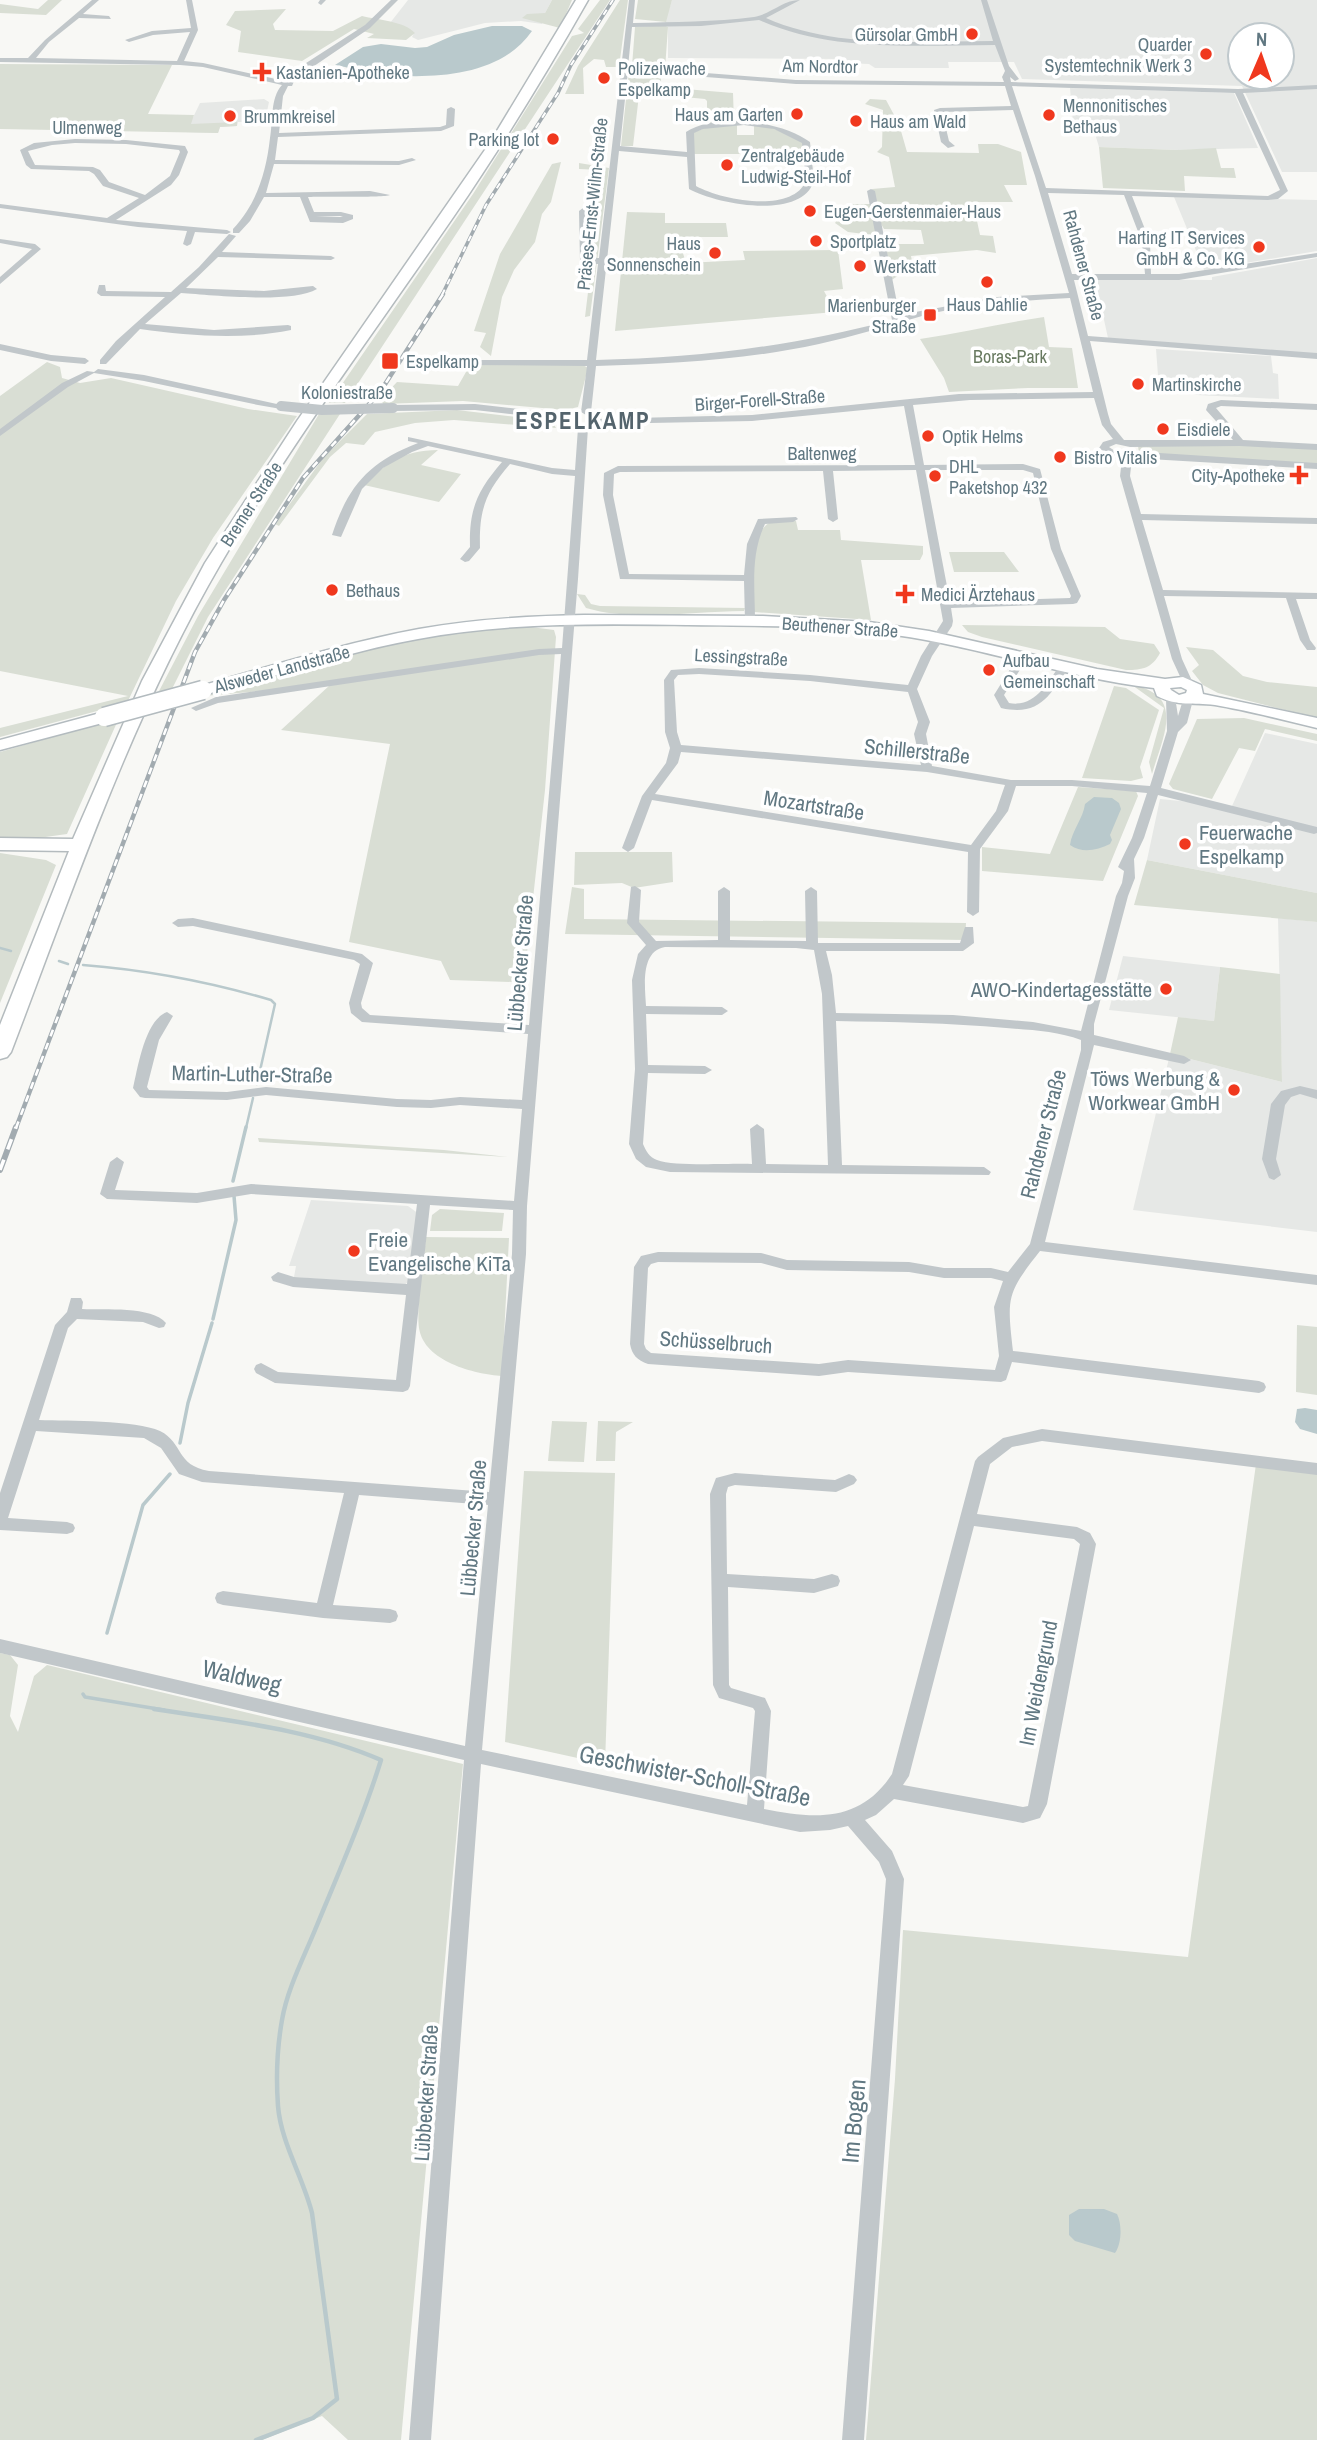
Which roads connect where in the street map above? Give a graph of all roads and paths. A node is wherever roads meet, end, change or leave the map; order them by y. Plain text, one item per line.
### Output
1 (96, 0) edge
2 (189, 0) edge
3 (395, 0) edge
4 (582, 0) edge
5 (632, 0) edge
6 (797, 0) edge
7 (986, 0) edge
8 (79, 16) junction
9 (110, 18) dead end
10 (760, 18) junction
11 (630, 25) junction
12 (195, 30) junction
13 (129, 40) dead end
14 (996, 43) junction
15 (0, 61) edge
16 (30, 61) junction
17 (180, 63) junction
18 (624, 69) junction
19 (1012, 84) junction
20 (1317, 87) edge
21 (1296, 88) edge
22 (285, 89) junction
23 (1226, 91) edge
24 (1238, 91) edge
25 (1017, 108) junction
26 (452, 109) dead end
27 (275, 135) junction
28 (951, 146) dead end
29 (616, 148) junction
30 (689, 155) junction
31 (412, 160) dead end
32 (272, 162) junction
33 (1044, 190) junction
34 (870, 191) dead end
35 (1127, 193) junction
36 (262, 195) junction
37 (303, 195) junction
38 (386, 195) dead end
39 (144, 197) junction
40 (0, 206) edge
41 (590, 208) dead end
42 (311, 215) dead end
43 (109, 221) junction
44 (138, 225) junction
45 (192, 230) junction
46 (231, 233) junction
47 (134, 237) dead end
48 (0, 241) edge
49 (187, 244) dead end
50 (216, 254) junction
51 (1317, 255) edge
52 (331, 258) dead end
53 (604, 261) junction
54 (1148, 273) dead end
55 (1068, 276) junction
56 (0, 281) edge
57 (102, 287) dead end
58 (313, 289) dead end
59 (177, 293) junction
60 (1074, 295) junction
61 (896, 321) junction
62 (139, 326) junction
63 (288, 328) dead end
64 (1083, 338) junction
65 (0, 347) edge
66 (116, 347) junction
67 (1317, 356) edge
68 (593, 361) junction
69 (467, 363) dead end
70 (83, 365) junction
71 (99, 368) junction
72 (65, 385) junction
73 (1098, 395) junction
74 (908, 403) junction
75 (1317, 407) edge
76 (586, 412) junction
77 (565, 417) junction
78 (599, 421) junction
79 (583, 428) junction
80 (0, 433) edge
81 (411, 439) dead end
82 (428, 443) junction
83 (1240, 443) junction
84 (1317, 447) edge
85 (1127, 449) junction
86 (1112, 455) junction
87 (508, 461) junction
88 (1317, 466) edge
89 (828, 468) junction
90 (919, 468) junction
91 (580, 473) junction
92 (1125, 476) junction
93 (1136, 517) junction
94 (793, 519) dead end
95 (833, 519) dead end
96 (1317, 521) edge
97 (337, 536) dead end
98 (465, 559) dead end
99 (750, 578) junction
100 (1160, 593) junction
101 (1290, 596) junction
102 (1317, 596) edge
103 (945, 605) junction
104 (570, 620) junction
105 (750, 621) junction
106 (941, 637) junction
107 (1311, 648) dead end
108 (567, 651) junction
109 (1023, 657) junction
110 (1065, 666) junction
111 (912, 689) junction
112 (1180, 691) junction
113 (196, 708) dead end
114 (1317, 723) edge
115 (0, 745) edge
116 (676, 748) junction
117 (927, 769) junction
118 (1011, 783) junction
119 (1154, 790) junction
120 (648, 796) junction
121 (1314, 830) dead end
122 (0, 846) edge
123 (628, 848) dead end
124 (974, 849) junction
125 (78, 851) junction
126 (635, 890) dead end
127 (724, 891) dead end
128 (811, 891) dead end
129 (973, 912) dead end
130 (178, 923) dead end
131 (969, 930) dead end
132 (724, 944) junction
133 (653, 945) junction
134 (815, 947) junction
135 (638, 1010) junction
136 (722, 1011) dead end
137 (167, 1016) dead end
138 (830, 1017) junction
139 (535, 1030) junction
140 (1087, 1037) junction
141 (0, 1052) edge
142 (1184, 1060) dead end
143 (642, 1069) junction
144 (705, 1070) dead end
145 (1317, 1095) edge
146 (528, 1105) junction
147 (757, 1129) dead end
148 (117, 1162) dead end
149 (759, 1168) junction
150 (835, 1170) junction
151 (984, 1172) dead end
152 (1274, 1175) dead end
153 (424, 1201) junction
154 (520, 1206) junction
155 (1037, 1246) junction
156 (278, 1277) dead end
157 (1011, 1278) junction
158 (1317, 1280) edge
159 (413, 1290) junction
160 (159, 1323) dead end
161 (1006, 1356) junction
162 (261, 1369) dead end
163 (1001, 1376) joint
164 (1259, 1387) dead end
165 (30, 1424) junction
166 (1317, 1469) edge
167 (849, 1480) dead end
168 (353, 1489) junction
169 (497, 1499) junction
170 (966, 1519) junction
171 (67, 1528) dead end
172 (720, 1580) junction
173 (832, 1581) dead end
174 (223, 1598) dead end
175 (323, 1611) junction
176 (390, 1616) dead end
177 (0, 1646) edge
178 (473, 1755) junction
179 (892, 1791) junction
180 (755, 1816) junction
181 (853, 1819) junction
182 (420, 2440) edge
183 (853, 2440) edge

1 - 8 street
2 - 12 street
3 - 22 street
4 - 125 main road, Bremer Straße
5 - 11 street, Präses-Ernst-Wilm-Straße
6 - 10 street
7 - 14 street, Rahdener Straße
8 - 9 street
8 - 16 street
10 - 11 street
10 - 14 street
11 - 18 street, Präses-Ernst-Wilm-Straße
12 - 13 street
12 - 17 street
14 - 19 street, Rahdener Straße
15 - 16 street
16 - 17 street
17 - 22 street
18 - 19 street, Am Nordtor
18 - 29 street, Präses-Ernst-Wilm-Straße
19 - 23 street, Am Nordtor
19 - 25 street, Rahdener Straße
20 - 21 street, Am Nordtor
22 - 27 street
24 - 35 street
25 - 28 street
25 - 33 street, Rahdener Straße
26 - 27 street
27 - 32 street
29 - 30 street
29 - 53 street, Präses-Ernst-Wilm-Straße
30 - 30 street
31 - 32 street
32 - 36 street
33 - 35 street
33 - 55 street, Rahdener Straße
34 - 61 street
35 - 54 street
36 - 37 street
36 - 46 street
37 - 38 street
37 - 42 street
39 - 39 street, Ulmenweg
39 - 43 street, Ulmenweg
40 - 43 street
41 - 53 street
43 - 44 street
44 - 45 street
44 - 47 street
45 - 46 street
45 - 49 street
46 - 50 street
48 - 56 street
50 - 52 street
50 - 59 street
51 - 55 street
53 - 68 street, Präses-Ernst-Wilm-Straße
55 - 60 street, Rahdener Straße
57 - 59 street
58 - 59 street
59 - 62 street
60 - 61 street
60 - 64 street, Rahdener Straße
61 - 68 street
62 - 63 street
62 - 66 street
64 - 67 street
64 - 73 street, Rahdener Straße
65 - 70 street
66 - 70 street
66 - 71 street
68 - 69 street
68 - 76 street, Präses-Ernst-Wilm-Straße
70 - 71 street
70 - 71 street
70 - 72 street
71 - 72 street
71 - 77 street, Koloniestraße, bridge
72 - 80 street
73 - 74 street, Birger-Forell-Straße
73 - 85 street, Rahdener Straße
74 - 78 street, Birger-Forell-Straße
74 - 90 street
75 - 83 street
76 - 77 street
76 - 78 street
77 - 79 street
78 - 79 street
79 - 91 street
81 - 82 street
82 - 87 street
82 - 97 street
83 - 84 street
83 - 85 street
85 - 86 street
85 - 86 street
85 - 88 street
85 - 92 street
86 - 92 street
87 - 91 street
87 - 98 street
89 - 90 street, Baltenweg
89 - 95 street
89 - 99 street, Baltenweg
90 - 103 street
90 - 103 street, Baltenweg
91 - 104 street
92 - 93 street
93 - 96 street
93 - 100 street
94 - 99 street
99 - 105 street
100 - 101 street
100 - 112 street
101 - 102 street
101 - 107 street
103 - 106 street
104 - 105 main road, Beuthener Straße
104 - 108 street, Lübbecker Straße
104 - 115 main road, Alsweder Landstraße, bridge
105 - 106 main road, Beuthener Straße
106 - 109 main road, Beuthener Straße
106 - 111 street
108 - 113 street
108 - 139 street, Lübbecker Straße
109 - 110 main road, Beuthener Straße
109 - 110 street
110 - 112 main road, Beuthener Straße
111 - 116 street, Lessingstraße
111 - 117 street
112 - 114 main road, Beuthener Straße
112 - 119 street, Rahdener Straße
116 - 117 street, Schillerstraße
116 - 120 street
117 - 118 street, Schillerstraße
118 - 119 street, Schillerstraße
118 - 124 street
119 - 121 street, Schillerstraße
119 - 140 street, Rahdener Straße
120 - 123 street
120 - 124 street, Mozartstraße
122 - 125 main road
124 - 129 street
125 - 141 main road, Bremer Straße
126 - 133 street
127 - 132 street
128 - 134 street
130 - 139 street
131 - 134 street
132 - 133 street
132 - 134 street
133 - 135 street
134 - 138 street
135 - 136 street
135 - 143 street
137 - 146 street, Martin-Luther-Straße
138 - 140 street
138 - 150 street
139 - 146 street, Lübbecker Straße
140 - 142 street
140 - 155 street, Rahdener Straße
143 - 144 street
143 - 149 street
145 - 152 street
146 - 154 street, Lübbecker Straße
147 - 149 street
148 - 153 street
149 - 150 street
150 - 151 street
153 - 154 street
153 - 159 street
154 - 169 street, Lübbecker Straße
155 - 157 street, Rahdener Straße
155 - 158 street
156 - 159 street
157 - 161 street, Rahdener Straße
157 - 163 street, Schüsselbruch
159 - 162 street
160 - 165 street
161 - 163 street, Rahdener Straße
161 - 164 street
165 - 168 street
165 - 171 street
166 - 170 street, Geschwister-Scholl-Straße
167 - 172 street
168 - 169 street
168 - 175 street
169 - 178 street, Lübbecker Straße
170 - 179 street, Geschwister-Scholl-Straße
170 - 179 street, Im Weidengrund
172 - 173 street
172 - 180 street
174 - 175 street
175 - 176 street
177 - 178 street, Waldweg
178 - 180 street, Geschwister-Scholl-Straße
178 - 182 street, Lübbecker Straße
179 - 181 street, Geschwister-Scholl-Straße
180 - 181 street, Geschwister-Scholl-Straße
181 - 183 street, Im Bogen

